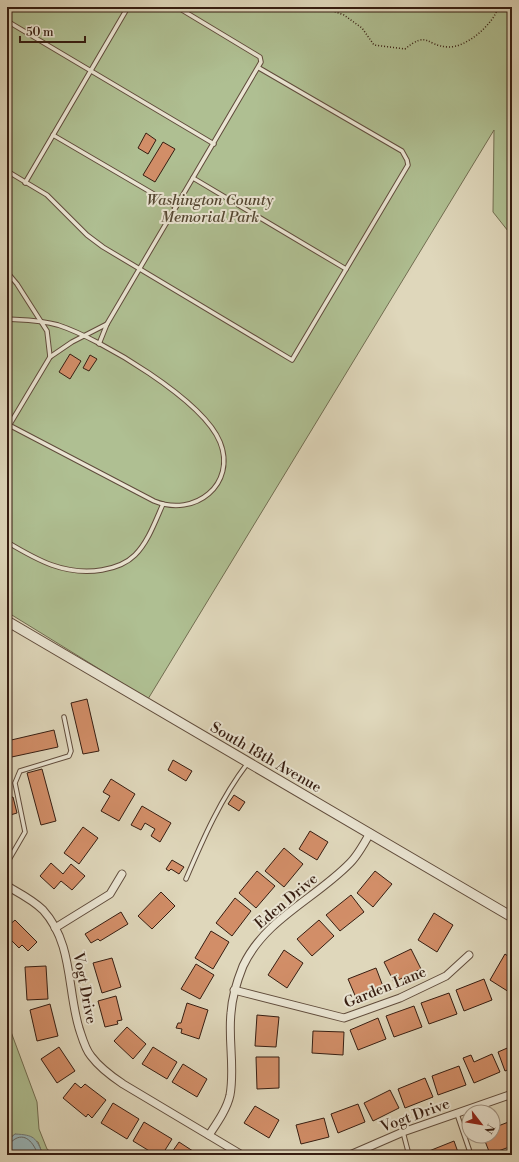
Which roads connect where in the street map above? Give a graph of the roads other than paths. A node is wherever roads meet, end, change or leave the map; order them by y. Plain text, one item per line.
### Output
1 (128, 7) edge
2 (177, 7) edge
3 (7, 21) edge
4 (259, 68) junction
5 (91, 71) junction
6 (54, 135) junction
7 (214, 144) junction
8 (7, 172) edge
9 (193, 178) junction
10 (25, 182) junction
11 (176, 207) junction
12 (140, 269) junction
13 (346, 269) junction
14 (7, 272) edge
15 (7, 319) edge
16 (40, 321) junction
17 (107, 324) junction
18 (84, 336) junction
19 (99, 344) junction
20 (50, 357) junction
21 (8, 426) edge
22 (163, 504) junction
23 (7, 542) edge
24 (7, 621) edge
25 (64, 717) dead end
26 (248, 763) junction
27 (370, 833) junction
28 (7, 863) edge
29 (122, 874) dead end
30 (186, 879) dead end
31 (7, 886) edge
32 (512, 917) edge
33 (56, 928) junction
34 (469, 955) dead end
35 (234, 990) junction
36 (512, 1094) edge
37 (457, 1114) junction
38 (402, 1132) junction
39 (209, 1135) junction
40 (242, 1155) edge
41 (350, 1155) edge
42 (409, 1155) edge
43 (472, 1155) edge

1 - 5 lane
2 - 4 lane
3 - 5 lane
4 - 7 lane
4 - 13 lane
5 - 6 lane
5 - 7 lane
6 - 10 lane
6 - 11 lane
7 - 9 lane
8 - 10 lane
9 - 11 lane
9 - 13 lane
10 - 12 lane
11 - 12 lane
12 - 13 lane
12 - 17 lane
14 - 16 lane
15 - 16 lane
16 - 18 lane
16 - 20 lane
17 - 18 lane
17 - 19 lane
18 - 19 lane
18 - 20 lane
19 - 22 lane
20 - 21 lane
21 - 22 lane
22 - 23 lane
24 - 26 street, South 18th Avenue
25 - 28 lane
26 - 27 street, South 18th Avenue
26 - 30 lane
27 - 32 street, South 18th Avenue
27 - 35 street, Eden Drive
29 - 33 street
31 - 33 street, Vogt Drive
33 - 39 street, Vogt Drive
34 - 35 street, Garden Lane
35 - 39 street, Eden Drive
36 - 37 street, Vogt Drive
37 - 38 street, Vogt Drive
37 - 43 lane
38 - 41 street, Vogt Drive
38 - 42 lane
39 - 40 street, Vogt Drive

